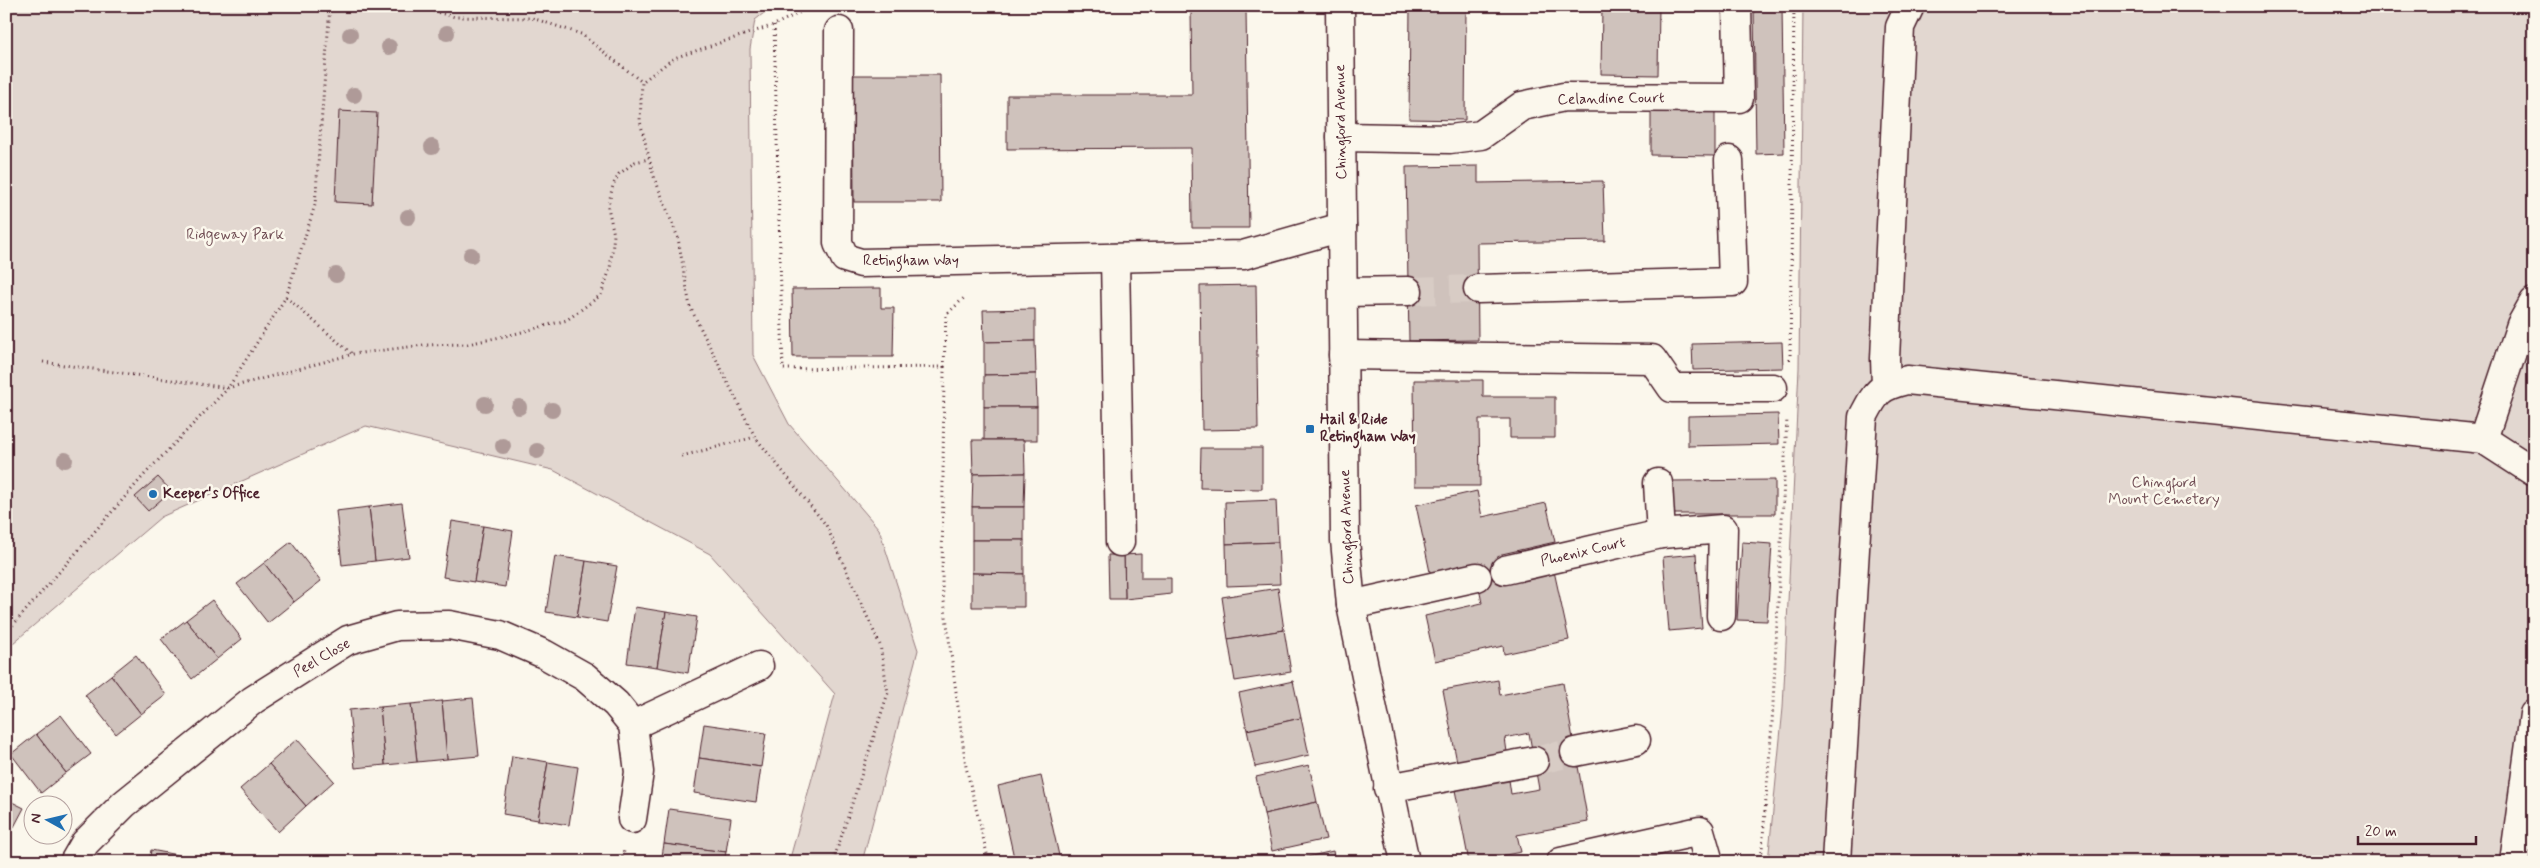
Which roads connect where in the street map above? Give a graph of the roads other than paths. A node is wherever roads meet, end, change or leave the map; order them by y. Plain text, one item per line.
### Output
1 (1340, 6) edge
2 (1737, 6) edge
3 (1910, 6) edge
4 (839, 31) dead end
5 (1341, 137) junction
6 (1729, 160) dead end
7 (1342, 227) junction
8 (1115, 258) junction
9 (1478, 289) tunnel mouth
10 (1408, 291) tunnel mouth
11 (1343, 292) junction
12 (2534, 302) edge
13 (1343, 355) junction
14 (1886, 385) junction
15 (1772, 388) dead end
16 (2484, 439) junction
17 (2534, 472) edge
18 (1658, 483) dead end
19 (1661, 534) junction
20 (1120, 542) dead end
21 (1505, 570) dead end
22 (1477, 577) dead end
23 (1351, 605) junction
24 (1721, 616) dead end
25 (759, 666) dead end
26 (2534, 714) edge
27 (633, 725) junction
28 (1636, 740) dead end
29 (1575, 752) tunnel mouth
30 (1534, 761) tunnel mouth
31 (1388, 788) junction
32 (632, 819) dead end
33 (74, 862) edge
34 (1405, 862) edge
35 (1561, 862) edge
36 (1709, 862) edge
37 (1836, 862) edge
38 (2514, 862) edge

1 - 5 street, Chingford Avenue
2 - 5 street, Celandine Court
3 - 14 street
4 - 8 street, Retingham Way
5 - 7 street, Chingford Avenue
6 - 9 street
7 - 8 street, Retingham Way
7 - 11 street, Chingford Avenue
8 - 20 street
10 - 11 street
11 - 13 street, Chingford Avenue
12 - 16 street
13 - 15 street
13 - 23 street, Chingford Avenue
14 - 16 street
14 - 37 street
16 - 17 street
18 - 19 street
19 - 21 street, Phoenix Court
19 - 24 street, Phoenix Court
22 - 23 street
23 - 31 street, Chingford Avenue
25 - 27 street
26 - 38 street
27 - 32 street
27 - 33 street, Peel Close
28 - 29 street
30 - 31 street
31 - 34 street, Chingford Avenue
35 - 36 street

